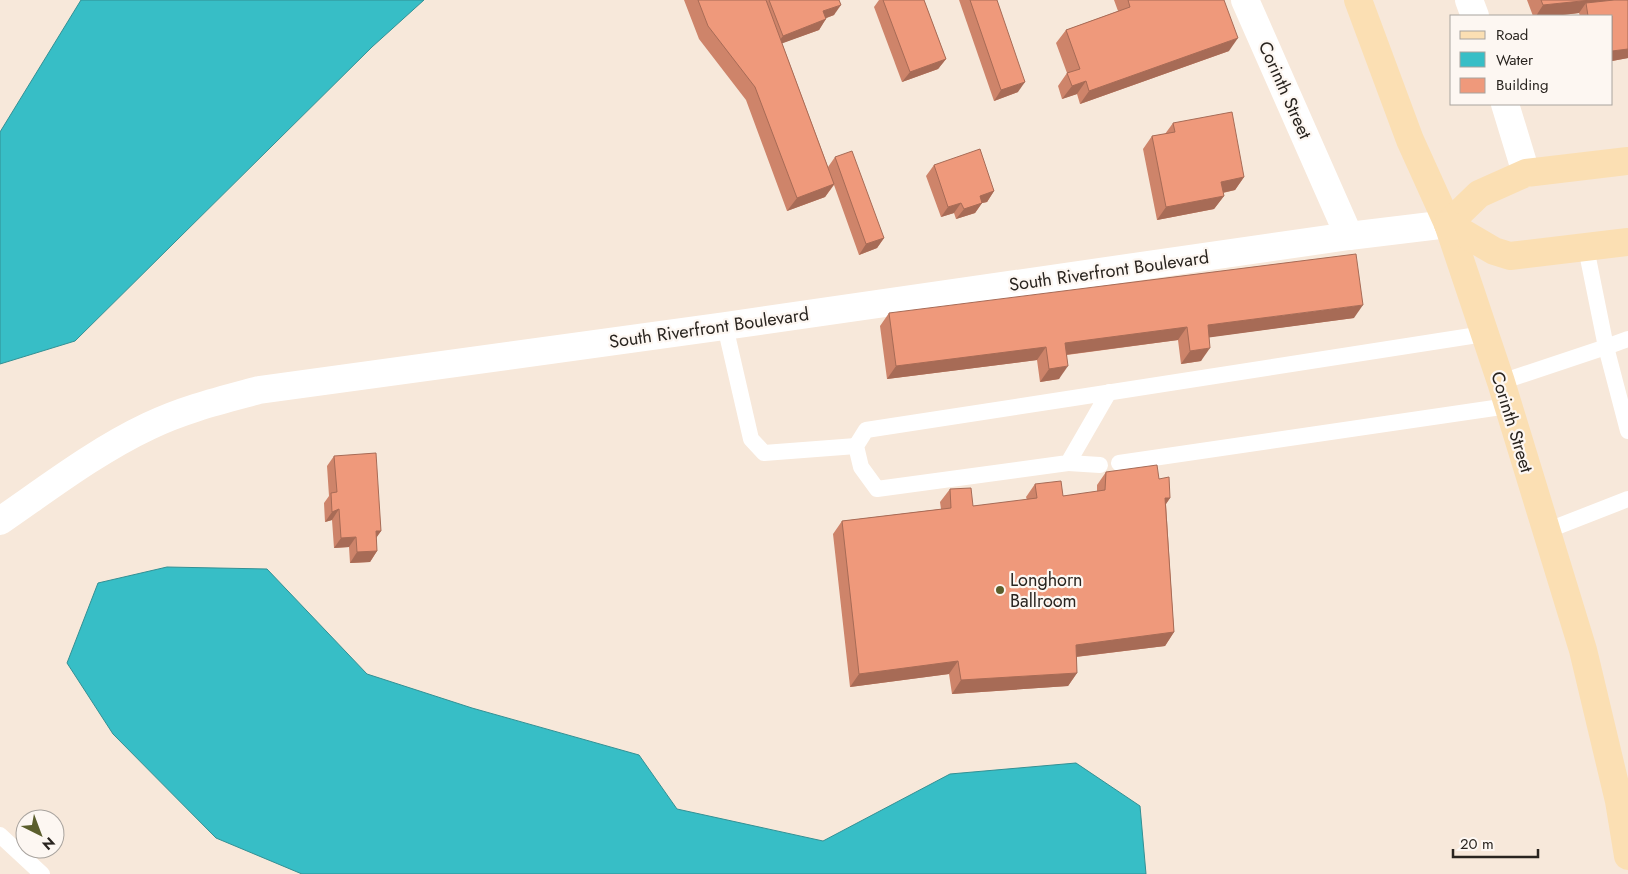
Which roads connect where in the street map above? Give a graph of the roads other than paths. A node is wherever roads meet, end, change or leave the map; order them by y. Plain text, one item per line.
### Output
1 (1245, 0) edge
2 (1358, 0) edge
3 (1469, 0) edge
4 (1475, 15) edge
5 (1505, 105) edge
6 (1628, 160) edge
7 (1526, 174) junction
8 (1448, 224) junction
9 (1349, 236) junction
10 (1628, 242) edge
11 (1586, 248) junction
12 (725, 326) junction
13 (1484, 334) junction
14 (1628, 339) edge
15 (1606, 347) junction
16 (1109, 392) junction
17 (1504, 394) junction
18 (1628, 431) edge
19 (856, 446) junction
20 (1068, 463) junction
21 (1119, 463) dead end
22 (1100, 465) dead end
23 (1628, 499) edge
24 (0, 521) edge
25 (1546, 531) junction
26 (0, 835) edge
27 (1628, 856) edge
28 (42, 874) edge

1 - 9 street, Corinth Street
2 - 8 main road, Corinth Street
3 - 4 street
5 - 7 street
6 - 7 main road
7 - 8 main road
8 - 9 street, South Riverfront Boulevard
8 - 11 main road
8 - 13 main road, Corinth Street
9 - 12 street, South Riverfront Boulevard
10 - 11 main road
11 - 15 lane
12 - 19 lane
12 - 24 street, South Riverfront Boulevard
13 - 16 lane
13 - 17 main road, Corinth Street
14 - 15 lane
15 - 17 lane
15 - 18 lane
16 - 19 lane
16 - 20 lane
17 - 21 lane
17 - 25 main road, Corinth Street
19 - 20 lane
20 - 22 lane
23 - 25 lane
25 - 27 main road, Corinth Street
26 - 28 lane

